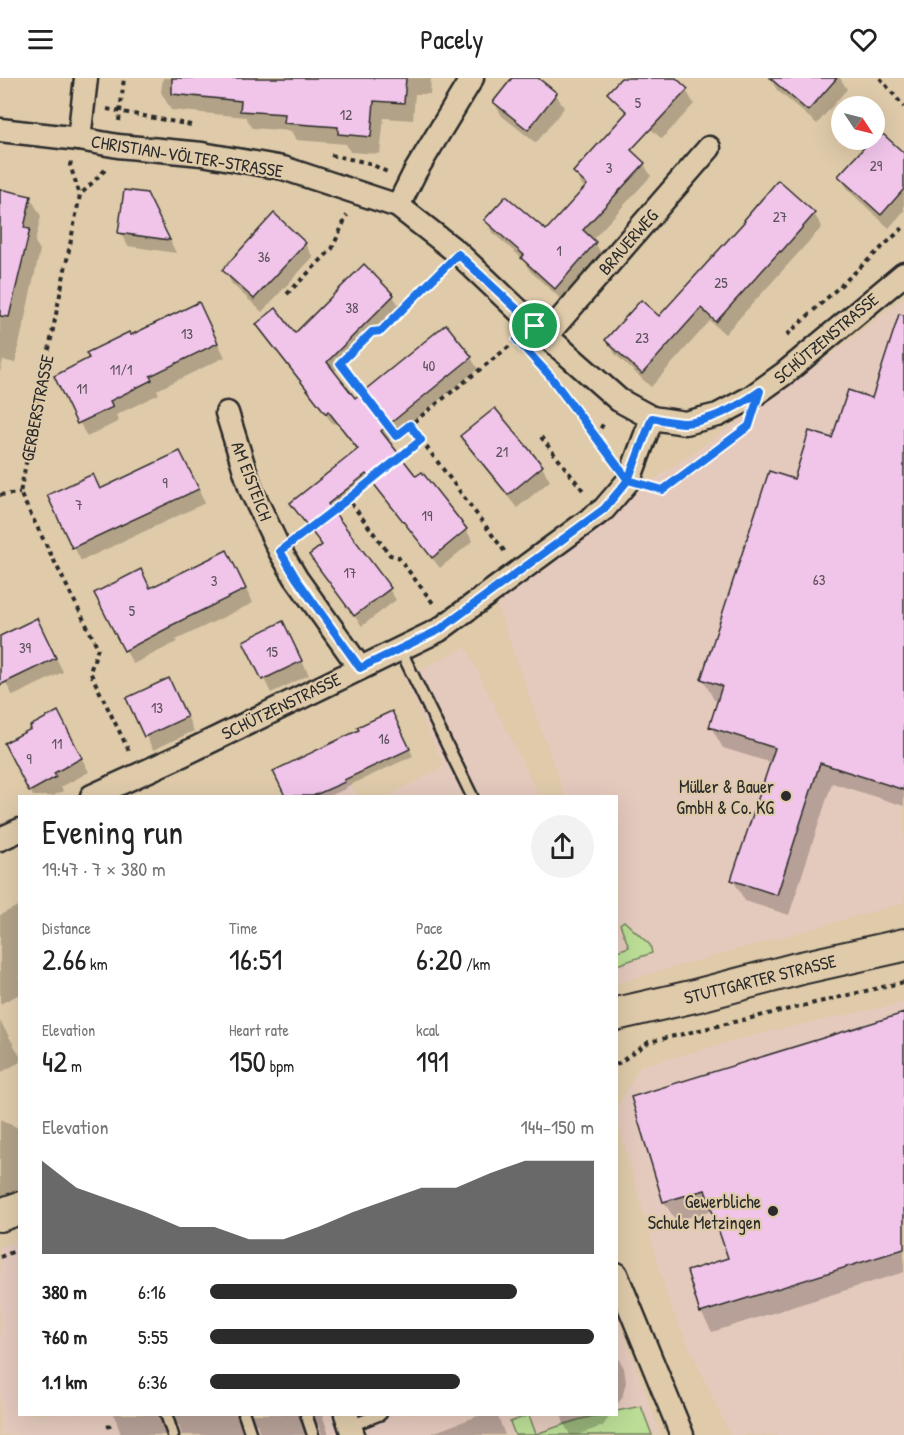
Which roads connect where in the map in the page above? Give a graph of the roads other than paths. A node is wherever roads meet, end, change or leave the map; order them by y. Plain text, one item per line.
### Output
1 (86, 78) edge
2 (472, 78) edge
3 (0, 130) edge
4 (79, 139) junction
5 (709, 148) dead end
6 (398, 206) junction
7 (904, 274) edge
8 (546, 336) junction
9 (227, 413) dead end
10 (652, 418) junction
11 (400, 649) junction
12 (360, 668) junction
13 (94, 795) edge
14 (472, 795) edge
15 (18, 831) edge
16 (0, 839) edge
17 (904, 945) edge
18 (623, 1018) edge
19 (18, 1209) edge
20 (0, 1215) edge
21 (618, 1279) edge
22 (167, 1416) edge
23 (245, 1416) edge
24 (307, 1416) edge
25 (375, 1416) edge
26 (350, 1425) edge
27 (172, 1435) edge
28 (250, 1435) edge
29 (313, 1435) edge
30 (682, 1435) edge

1 - 4 street
2 - 6 street
3 - 4 street, CHRISTIAN-VÖLTER-STRASSE
4 - 6 street, CHRISTIAN-VÖLTER-STRASSE
5 - 8 street, BRAUERWEG
6 - 8 street, CHRISTIAN-VÖLTER-STRASSE
7 - 10 street, SCHÜTZENSTRASSE
8 - 10 street, CHRISTIAN-VÖLTER-STRASSE
9 - 12 street, AM EISTEICH
10 - 11 street, SCHÜTZENSTRASSE
11 - 12 street, SCHÜTZENSTRASSE
11 - 14 lane
12 - 13 street, SCHÜTZENSTRASSE
15 - 16 street
17 - 18 main road, STUTTGARTER STRASSE
19 - 20 main road
21 - 30 street
22 - 27 lane
23 - 28 lane
24 - 29 lane
25 - 26 lane

